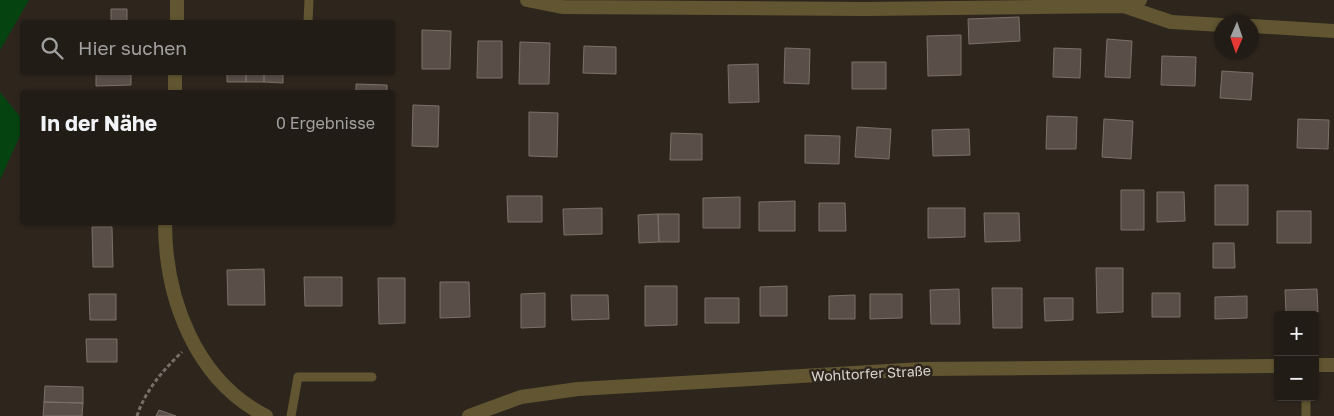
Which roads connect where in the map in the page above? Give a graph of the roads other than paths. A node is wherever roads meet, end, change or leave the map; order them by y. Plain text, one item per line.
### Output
1 (177, 0) edge
2 (309, 0) edge
3 (527, 0) edge
4 (1140, 0) edge
5 (836, 4) edge
6 (1124, 6) junction
7 (177, 20) edge
8 (308, 20) edge
9 (1214, 25) edge
10 (1259, 26) edge
11 (1334, 31) edge
12 (175, 75) edge
13 (175, 90) edge
14 (164, 225) edge
15 (1319, 365) edge
16 (1334, 365) edge
17 (1274, 366) edge
18 (372, 377) dead end
19 (1306, 401) edge
20 (473, 415) edge
21 (266, 416) edge
22 (291, 416) edge
23 (1306, 416) edge

1 - 7 street
2 - 8 lane
3 - 5 street
4 - 6 street
5 - 6 street
6 - 9 street
10 - 11 street
12 - 13 street
14 - 21 street
15 - 16 street
17 - 20 street, Wohltorfer Straße
18 - 22 lane
19 - 23 lane

